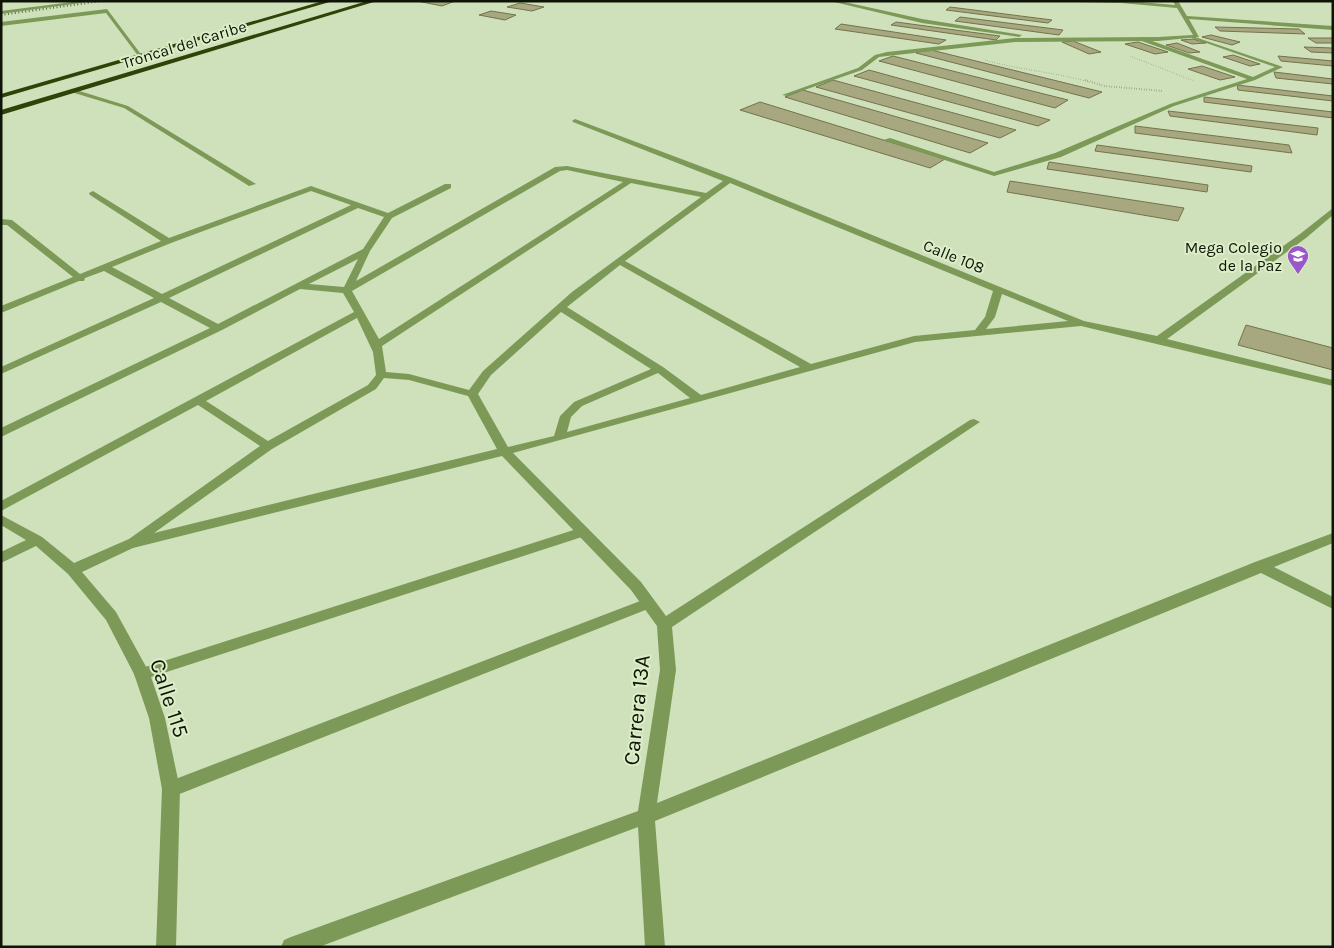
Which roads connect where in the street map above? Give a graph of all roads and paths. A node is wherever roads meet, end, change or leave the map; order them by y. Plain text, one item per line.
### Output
1 (94, 1) edge
2 (330, 1) edge
3 (374, 1) edge
4 (832, 1) edge
5 (1040, 1) edge
6 (1175, 1) edge
7 (1179, 7) junction
8 (1, 13) edge
9 (1185, 16) junction
10 (1, 24) edge
11 (1333, 28) edge
12 (1194, 37) junction
13 (1045, 39) junction
14 (1142, 39) junction
15 (956, 45) junction
16 (1123, 53) dead end
17 (141, 56) junction
18 (1253, 79) junction
19 (1216, 90) junction
20 (73, 91) junction
21 (1165, 91) dead end
22 (785, 95) dead end
23 (1, 96) edge
24 (1, 112) edge
25 (574, 121) dead end
26 (887, 140) dead end
27 (631, 180) junction
28 (729, 180) junction
29 (252, 184) dead end
30 (448, 186) dead end
31 (93, 193) dead end
32 (708, 196) junction
33 (357, 205) junction
34 (1333, 210) edge
35 (389, 216) junction
36 (1, 222) edge
37 (168, 241) junction
38 (366, 251) junction
39 (619, 261) junction
40 (106, 268) junction
41 (81, 279) junction
42 (296, 286) junction
43 (347, 290) junction
44 (998, 290) junction
45 (161, 298) junction
46 (560, 307) junction
47 (1, 310) edge
48 (358, 314) junction
49 (1082, 323) junction
50 (218, 328) junction
51 (977, 334) junction
52 (1160, 340) junction
53 (378, 344) junction
54 (809, 368) junction
55 (659, 369) junction
56 (1, 371) edge
57 (381, 375) junction
58 (1333, 383) edge
59 (472, 394) junction
60 (699, 399) junction
61 (197, 400) junction
62 (974, 422) dead end
63 (1, 433) edge
64 (559, 438) junction
65 (268, 446) junction
66 (504, 451) junction
67 (1, 507) edge
68 (1, 518) edge
69 (583, 532) junction
70 (1333, 538) edge
71 (37, 540) junction
72 (129, 544) junction
73 (1, 558) edge
74 (1260, 566) junction
75 (73, 570) junction
76 (648, 603) junction
77 (1333, 604) edge
78 (664, 625) junction
79 (142, 674) junction
80 (171, 788) junction
81 (646, 816) junction
82 (166, 947) edge
83 (291, 947) edge
84 (655, 947) edge

1 - 8 street
2 - 17 highway, Troncal del Caribe
3 - 20 highway, Troncal del Caribe
4 - 13 street
5 - 7 street
6 - 7 street
7 - 9 street
9 - 11 street
9 - 12 street
10 - 17 street
12 - 14 street
12 - 18 street
13 - 14 street
13 - 15 street
14 - 18 street
15 - 21 path
15 - 22 street
16 - 19 path
17 - 23 highway, Troncal del Caribe
18 - 19 street
19 - 26 street
20 - 24 highway, Troncal del Caribe
20 - 29 street
25 - 28 street, Calle 108
27 - 32 street
27 - 43 street
27 - 53 street
28 - 32 street
28 - 44 street, Calle 108
30 - 35 street
31 - 37 street
32 - 39 street
33 - 35 street
33 - 37 street
33 - 45 street
34 - 52 street
35 - 38 street
36 - 41 street
37 - 40 street
38 - 42 street
38 - 43 street
39 - 46 street
39 - 54 street
40 - 41 street
40 - 45 street
41 - 47 street
42 - 43 street
42 - 50 street
43 - 48 street
44 - 49 street, Calle 108
44 - 51 street
45 - 50 street
45 - 56 street
46 - 55 street
46 - 59 street
48 - 53 street
48 - 61 street
49 - 51 street
49 - 52 street, Calle 108
50 - 63 street
51 - 54 street
52 - 58 street, Calle 108
53 - 57 street
54 - 60 street
55 - 60 street
55 - 64 street
57 - 59 street
57 - 65 street
59 - 66 street
60 - 64 street
61 - 65 street
61 - 67 street
62 - 78 street
64 - 66 street
65 - 72 street
66 - 69 street
66 - 72 street
68 - 71 street, Calle 115
69 - 76 street
69 - 79 street
70 - 74 street
71 - 73 street
71 - 75 street, Calle 115
72 - 75 street
74 - 77 street
74 - 81 street
75 - 79 street, Calle 115
76 - 78 street
76 - 80 street
78 - 81 street, Carrera 13A
79 - 80 street, Calle 115
80 - 82 street, Calle 115
81 - 83 street
81 - 84 street, Carrera 13A

